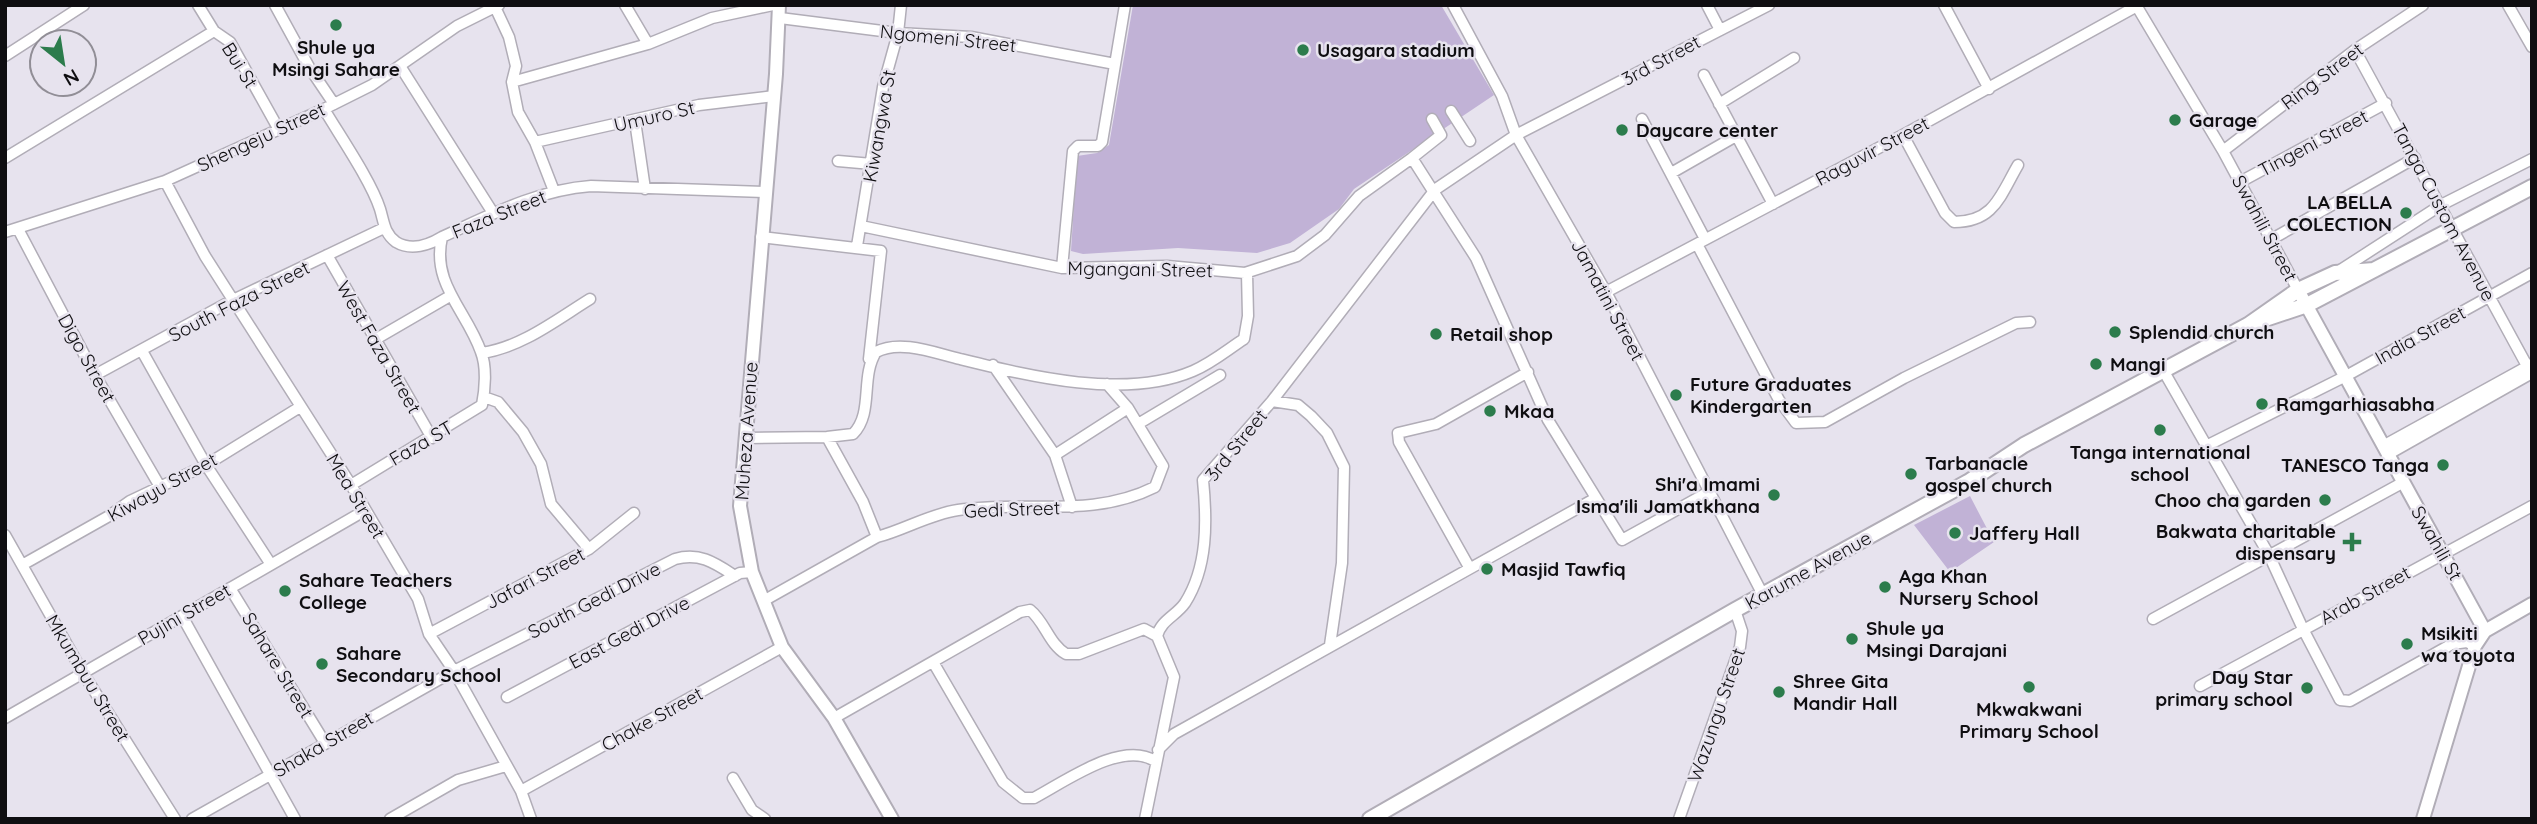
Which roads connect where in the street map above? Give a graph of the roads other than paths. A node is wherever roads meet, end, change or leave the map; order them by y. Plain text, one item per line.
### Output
1 (85, 5) edge
2 (198, 5) edge
3 (275, 5) edge
4 (625, 5) edge
5 (773, 5) edge
6 (901, 5) edge
7 (1125, 5) edge
8 (1453, 5) edge
9 (1707, 5) edge
10 (1769, 5) edge
11 (1944, 5) edge
12 (2423, 5) edge
13 (2508, 5) edge
14 (497, 6) edge
15 (2137, 6) edge
16 (779, 12) edge
17 (1720, 30) junction
18 (214, 31) junction
19 (898, 33) junction
20 (2530, 40) edge
21 (648, 44) junction
22 (2356, 50) junction
23 (5, 56) edge
24 (1794, 58) dead end
25 (1115, 64) junction
26 (400, 66) junction
27 (1704, 75) dead end
28 (512, 82) junction
29 (1989, 89) junction
30 (774, 96) junction
31 (2386, 103) junction
32 (1719, 104) junction
33 (329, 106) junction
34 (1451, 111) dead end
35 (1432, 119) dead end
36 (1642, 119) dead end
37 (635, 121) junction
38 (278, 128) junction
39 (1516, 135) junction
40 (1903, 135) junction
41 (1736, 136) junction
42 (1470, 141) dead end
43 (535, 142) junction
44 (2223, 151) junction
45 (1412, 158) junction
46 (2415, 158) junction
47 (5, 159) edge
48 (2532, 159) edge
49 (838, 161) dead end
50 (872, 164) junction
51 (2018, 166) dead end
52 (1672, 172) junction
53 (165, 181) junction
54 (2240, 182) junction
55 (2532, 187) edge
56 (645, 188) junction
57 (554, 191) junction
58 (1434, 191) junction
59 (765, 192) junction
60 (1773, 204) junction
61 (2441, 205) junction
62 (493, 213) junction
63 (861, 226) junction
64 (384, 228) junction
65 (18, 229) junction
66 (2453, 230) junction
67 (5, 232) edge
68 (442, 237) junction
69 (761, 237) junction
70 (2272, 239) junction
71 (1702, 241) junction
72 (857, 246) junction
73 (327, 255) junction
74 (1062, 268) junction
75 (2374, 270) junction
76 (1247, 273) junction
77 (2335, 273) junction
78 (2532, 273) edge
79 (2298, 290) junction
80 (1606, 292) junction
81 (450, 296) junction
82 (2489, 296) junction
83 (590, 299) dead end
84 (233, 300) junction
85 (2307, 305) junction
86 (2030, 322) dead end
87 (2248, 325) junction
88 (376, 339) junction
89 (142, 351) junction
90 (482, 353) junction
91 (993, 365) junction
92 (868, 367) junction
93 (2163, 370) junction
94 (2531, 370) edge
95 (1528, 373) junction
96 (95, 375) junction
97 (1220, 375) dead end
98 (2346, 376) junction
99 (1107, 384) junction
100 (484, 397) junction
101 (1272, 401) junction
102 (300, 407) junction
103 (1128, 408) junction
104 (1138, 424) junction
105 (827, 437) junction
106 (432, 438) junction
107 (746, 438) junction
108 (2206, 446) junction
109 (2385, 451) junction
110 (1055, 455) junction
111 (206, 465) junction
112 (2402, 483) junction
113 (159, 485) junction
114 (351, 485) junction
115 (1707, 493) junction
116 (1596, 498) junction
117 (2532, 506) edge
118 (1072, 507) junction
119 (364, 511) junction
120 (634, 513) dead end
121 (5, 535) edge
122 (877, 537) junction
123 (589, 550) junction
124 (2444, 552) junction
125 (2269, 555) junction
126 (270, 564) junction
127 (22, 565) junction
128 (1469, 567) junction
129 (752, 572) junction
130 (735, 576) junction
131 (230, 588) junction
132 (1763, 595) junction
133 (765, 600) junction
134 (2532, 604) edge
135 (1735, 610) junction
136 (183, 616) junction
137 (2153, 619) dead end
138 (2303, 629) junction
139 (2485, 631) junction
140 (429, 634) junction
141 (1157, 636) junction
142 (1330, 645) junction
143 (2474, 646) junction
144 (782, 647) junction
145 (933, 662) junction
146 (454, 671) junction
147 (83, 673) junction
148 (2200, 686) dead end
149 (507, 696) dead end
150 (5, 718) edge
151 (834, 718) junction
152 (325, 743) junction
153 (1156, 756) junction
154 (506, 766) junction
155 (270, 774) junction
156 (733, 778) dead end
157 (522, 791) junction
158 (1679, 818) edge
159 (176, 819) edge
160 (192, 819) edge
161 (295, 819) edge
162 (390, 819) edge
163 (531, 819) edge
164 (765, 819) edge
165 (892, 819) edge
166 (1145, 819) edge
167 (1370, 819) edge
168 (2423, 819) edge

1 - 23 street
2 - 18 street, Bui St
3 - 33 street
4 - 21 street
5 - 21 street
6 - 19 street, Kiwangwa St
7 - 25 street
8 - 39 street, Jamatini Street
9 - 17 street
10 - 17 street, 3rd Street
11 - 29 street
12 - 22 street, Ring Street
13 - 20 street
14 - 26 street, Shengeju Street
14 - 28 street
15 - 29 street, Raguvir Street
15 - 44 street, Swahili Street
16 - 19 street, Ngomeni Street
16 - 30 street, Muheza Avenue
17 - 39 street, 3rd Street
18 - 38 street, Bui St
18 - 47 street
19 - 25 street, Ngomeni Street
19 - 50 street, Kiwangwa St
21 - 28 street
22 - 31 street, Tanga Custom Avenue
22 - 44 street, Ring Street
24 - 32 street
25 - 74 street
26 - 33 street, Shengeju Street
26 - 62 street
27 - 32 street
28 - 43 street
29 - 40 street, Raguvir Street
30 - 37 street, Umuro St
30 - 59 street, Muheza Avenue
31 - 46 street, Tanga Custom Avenue
31 - 54 street, Tingeni Street
32 - 41 street
33 - 38 street, Shengeju Street
33 - 64 street
34 - 42 street
35 - 45 street, Mgangani Street
36 - 52 street
37 - 43 street, Umuro St
37 - 56 street
38 - 53 street, Shengeju Street
39 - 58 street
39 - 80 street, Jamatini Street
40 - 51 street
40 - 60 street, Raguvir Street
41 - 52 street
41 - 60 street
43 - 57 street
44 - 54 street, Swahili Street
45 - 58 street
45 - 76 street, Mgangani Street
46 - 61 street, Tanga Custom Avenue
46 - 70 street
48 - 61 street
49 - 50 street
50 - 63 street, Kiwangwa St
52 - 71 street
53 - 65 street, Shengeju Street
53 - 84 street, Mea Street
54 - 70 street, Swahili Street
55 - 66 main road, Karume Avenue
56 - 57 street, Faza Street
56 - 59 street, Faza Street
57 - 62 street, Faza Street
58 - 95 street
58 - 101 street, 3rd Street
59 - 69 street, Muheza Avenue
60 - 71 street, Raguvir Street
61 - 66 street, Tanga Custom Avenue
61 - 77 street
62 - 68 street, Faza Street
63 - 72 street, Kiwangwa St
63 - 74 street, Mgangani Street
64 - 68 street
64 - 73 street, South Faza Street
65 - 67 street, Shengeju Street
65 - 96 street, Digo Street
66 - 75 main road, Karume Avenue
66 - 82 street, Tanga Custom Avenue
68 - 81 street, Faza Street
69 - 72 street
69 - 107 street, Muheza Avenue
70 - 79 street, Swahili Street
71 - 80 street, Raguvir Street
71 - 86 street
72 - 92 street
73 - 84 street, South Faza Street
73 - 88 street, West Faza Street
74 - 76 street, Mgangani Street
75 - 77 main road, Karume Avenue
75 - 85 main road, Karume Avenue
76 - 99 street
77 - 79 main road, Karume Avenue
78 - 82 street, India Street
79 - 85 street, Swahili Street
79 - 87 main road, Karume Avenue
80 - 115 street, Jamatini Street
81 - 88 street
81 - 90 street, Faza Street
82 - 94 street, Tanga Custom Avenue
82 - 98 street, India Street
83 - 90 street
84 - 89 street, South Faza Street
84 - 102 street, Mea Street
85 - 87 main road, Karume Avenue
85 - 98 street, Swahili Street
87 - 93 main road, Karume Avenue
88 - 106 street, West Faza Street
89 - 96 street, South Faza Street
89 - 111 street
90 - 100 street, Faza Street
91 - 92 street
91 - 99 street
91 - 110 street
92 - 105 street
93 - 108 street
93 - 132 main road, Karume Avenue
94 - 109 street
95 - 116 street
95 - 128 street
96 - 113 street, Digo Street
97 - 104 street
98 - 108 street, India Street
98 - 109 street, Swahili Street
99 - 103 street, Gedi Street
100 - 106 street, Faza ST
100 - 123 street
101 - 141 street, 3rd Street
101 - 142 street
102 - 111 street, Kiwayu Street
102 - 114 street, Mea Street
103 - 104 street, Gedi Street
103 - 110 street
104 - 118 street, Gedi Street
105 - 107 street
105 - 122 street
106 - 114 street, Faza ST
107 - 129 street, Muheza Avenue
108 - 125 street
109 - 112 street, Swahili St
110 - 118 street
111 - 113 street, Kiwayu Street
111 - 126 street
112 - 124 street, Swahili St
112 - 125 street
113 - 127 street, Kiwayu Street
114 - 119 street, Mea Street
115 - 116 street
115 - 132 street, Jamatini Street
116 - 128 street
117 - 124 street, Arab Street
118 - 122 street, Gedi Street
119 - 126 street, Pujini Street
119 - 140 street, Mea Street
120 - 123 street, Jafari Street
121 - 127 street, Mkumbuu Street
122 - 133 street, Gedi Street
123 - 140 street, Jafari Street
124 - 138 street, Arab Street
124 - 139 street, Swahili St
125 - 137 street
125 - 138 street
126 - 131 street, Pujini Street
127 - 147 street, Mkumbuu Street
128 - 142 street
129 - 130 street, East Gedi Drive
129 - 133 street, Muheza Avenue
130 - 146 street, South Gedi Drive
130 - 149 street, East Gedi Drive
131 - 136 street, Pujini Street
131 - 152 street, Sahare Street
132 - 135 main road, Karume Avenue
133 - 144 street, Muheza Avenue
134 - 139 street
135 - 158 street, Wazungu Street
135 - 167 main road, Karume Avenue
136 - 147 street, Pujini Street
136 - 155 street
138 - 143 street
138 - 148 street, Arab Street
139 - 143 street
140 - 146 street, Mea Street
141 - 145 street
141 - 153 street
142 - 153 street
143 - 168 street
144 - 151 street, Muheza Avenue
144 - 157 street, Chake Street
145 - 151 street
145 - 153 street
146 - 152 street, Shaka Street
146 - 154 street, Mea Street
147 - 150 street, Pujini Street
147 - 159 street, Mkumbuu Street
151 - 165 street, Muheza Avenue
152 - 155 street, Shaka Street
153 - 166 street
154 - 157 street, Mea Street
154 - 162 street
155 - 160 street, Shaka Street
155 - 161 street
156 - 164 street
157 - 163 street, Mea Street

